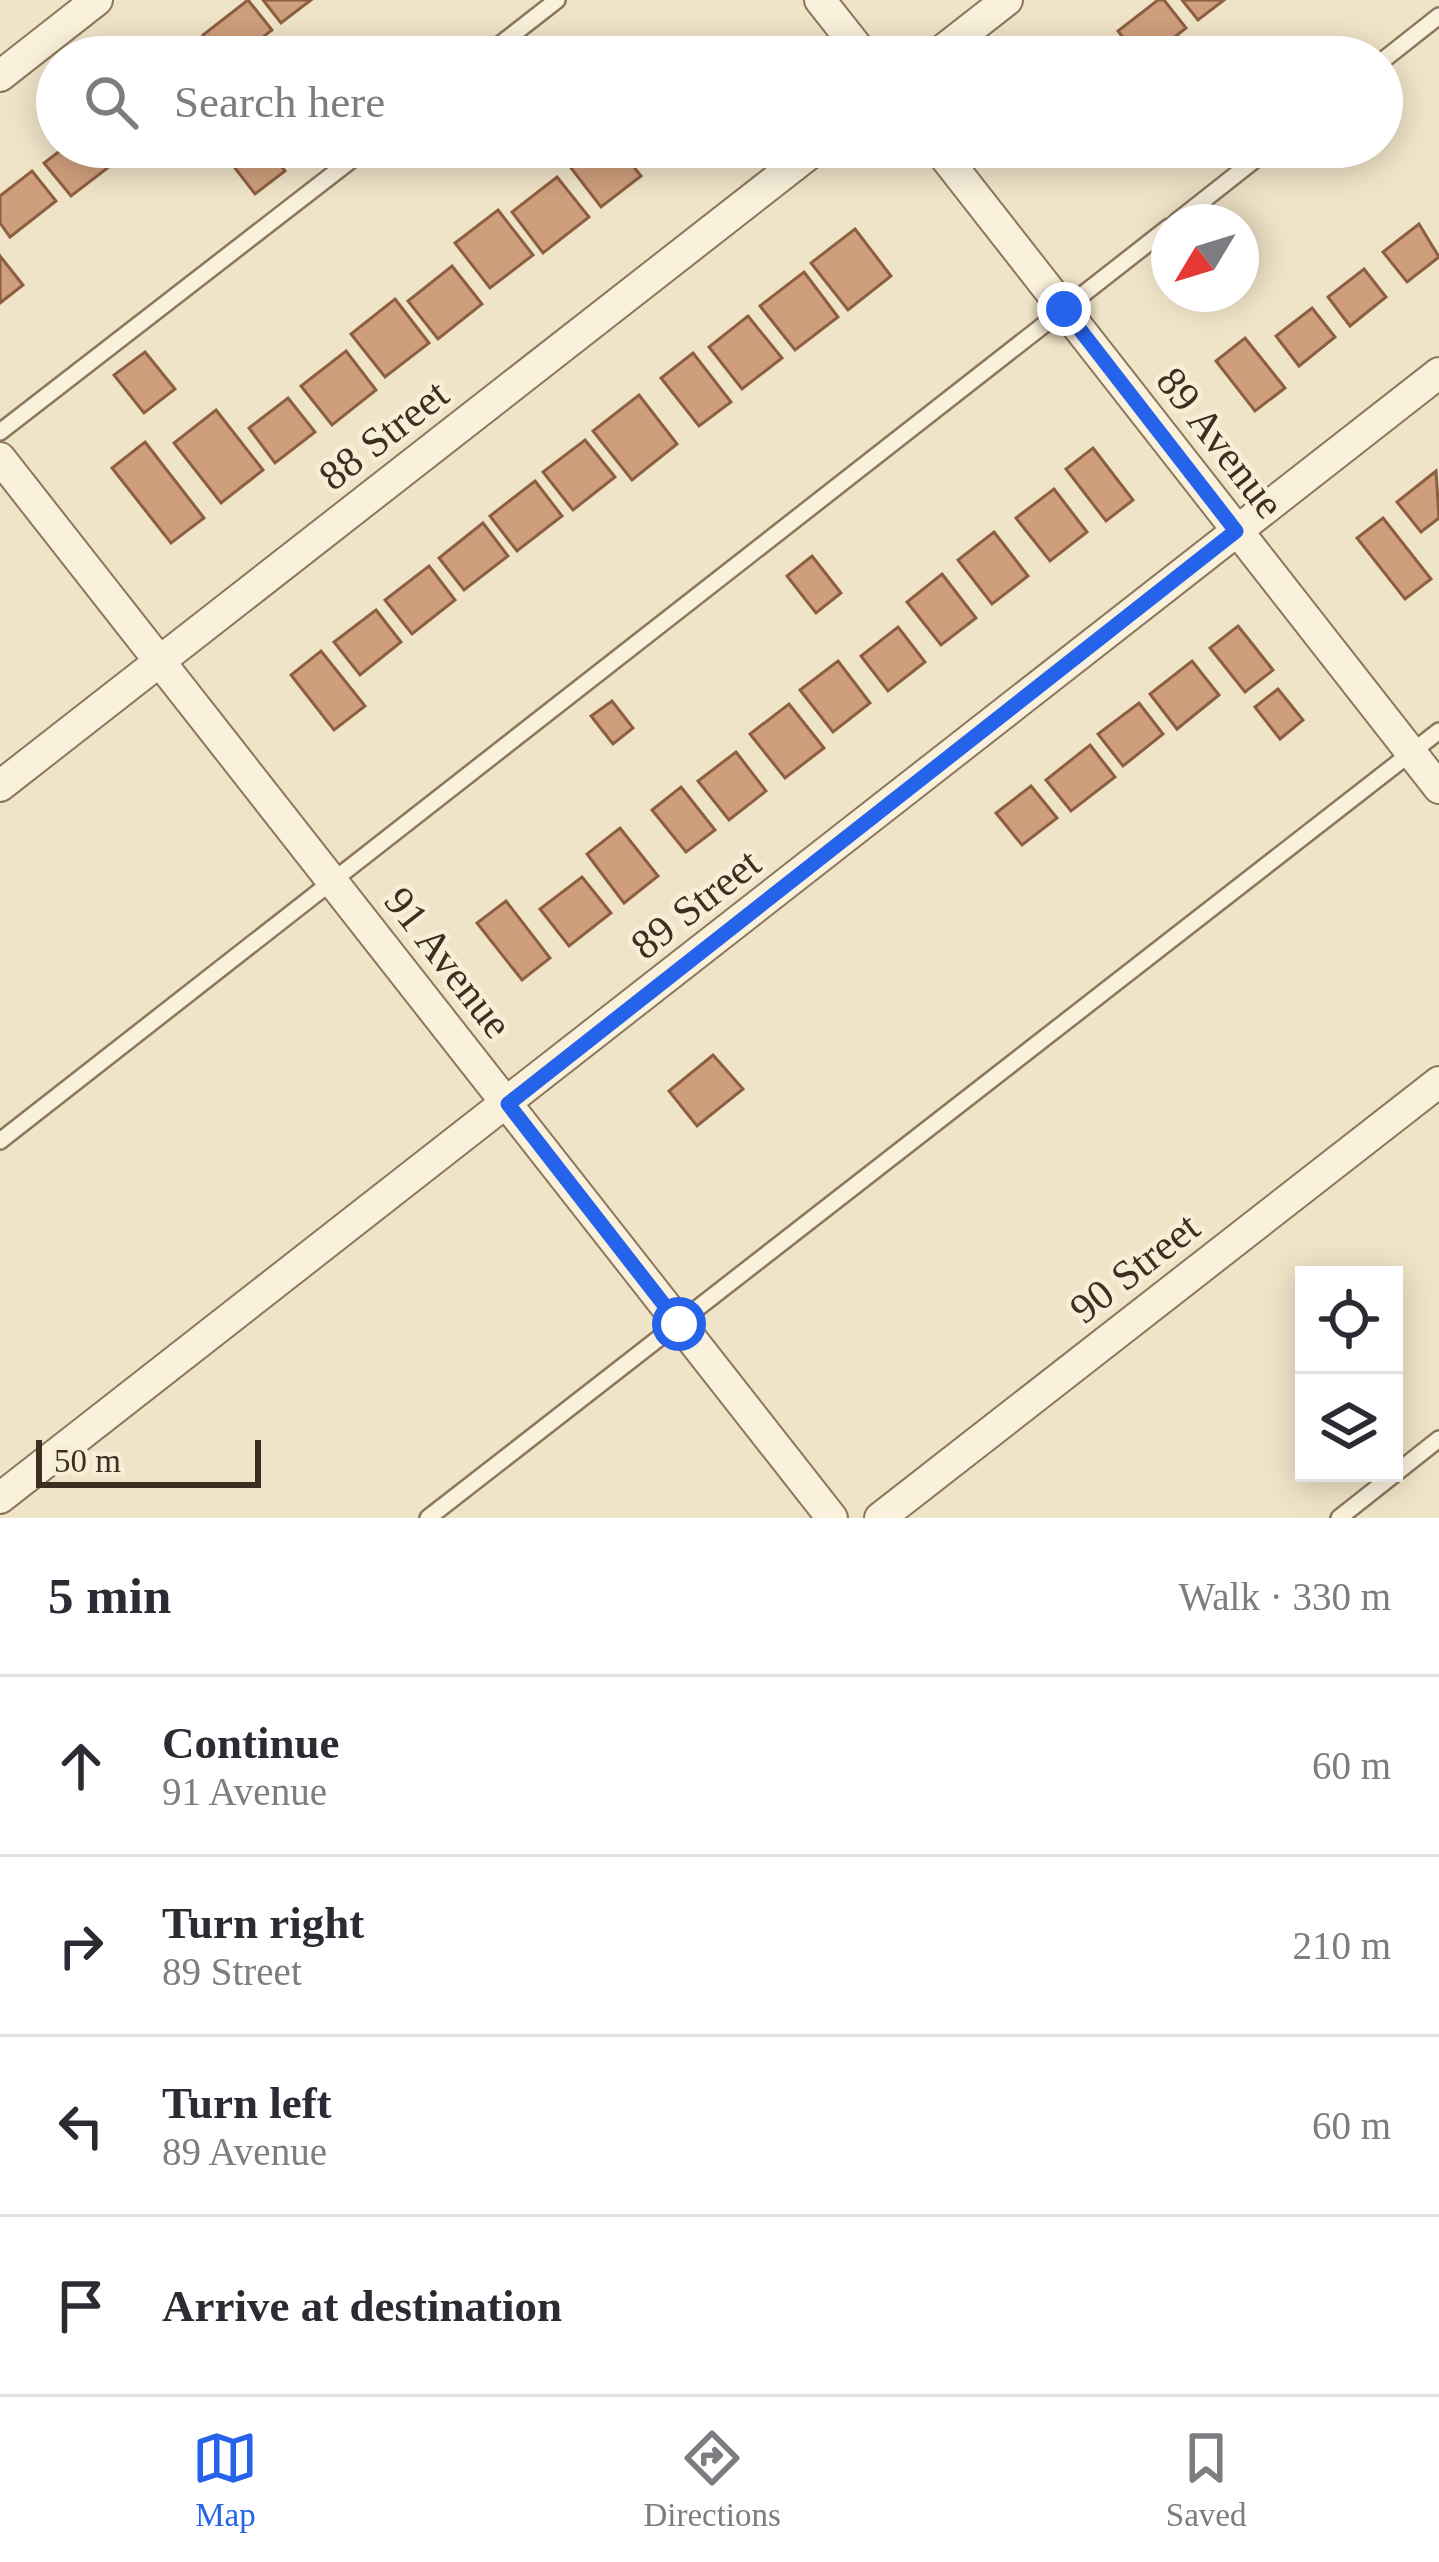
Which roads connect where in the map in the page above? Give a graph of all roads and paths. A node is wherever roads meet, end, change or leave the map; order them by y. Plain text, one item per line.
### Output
1 (98, 0) edge
2 (557, 0) edge
3 (820, 0) edge
4 (1007, 0) edge
5 (1439, 16) edge
6 (52, 36) edge
7 (511, 36) edge
8 (849, 36) edge
9 (961, 36) edge
10 (1403, 44) edge
11 (36, 48) edge
12 (0, 76) edge
13 (341, 168) edge
14 (791, 168) edge
15 (953, 168) edge
16 (1244, 168) edge
17 (1199, 204) edge
18 (1151, 241) edge
19 (1064, 309) junction
20 (1439, 373) edge
21 (0, 432) edge
22 (0, 458) edge
23 (1236, 531) junction
24 (159, 662) junction
25 (1439, 731) edge
26 (1411, 753) junction
27 (0, 786) edge
28 (1439, 788) edge
29 (334, 884) junction
30 (1439, 1082) edge
31 (508, 1104) junction
32 (0, 1141) edge
33 (679, 1324) junction
34 (1439, 1439) edge
35 (0, 1498) edge
36 (428, 1518) edge
37 (832, 1518) edge
38 (880, 1518) edge
39 (1339, 1518) edge

1 - 6 street
2 - 7 lane
3 - 8 street
4 - 9 street
5 - 10 lane
11 - 12 street
13 - 21 lane
14 - 24 street, 88 Street
15 - 19 street, 89 Avenue
16 - 17 lane
18 - 19 lane
19 - 23 street, 89 Avenue
19 - 29 lane
20 - 23 street, 89 Street
22 - 24 street, 91 Avenue
23 - 26 street, 89 Avenue
23 - 31 street, 89 Street
24 - 27 street, 88 Street
24 - 29 street, 91 Avenue
25 - 26 lane
26 - 28 street, 89 Avenue
26 - 33 lane
29 - 31 street, 91 Avenue
29 - 32 lane
30 - 38 street, 90 Street
31 - 33 street, 91 Avenue
31 - 35 street, 89 Street
33 - 36 lane
33 - 37 street, 91 Avenue
34 - 39 lane

